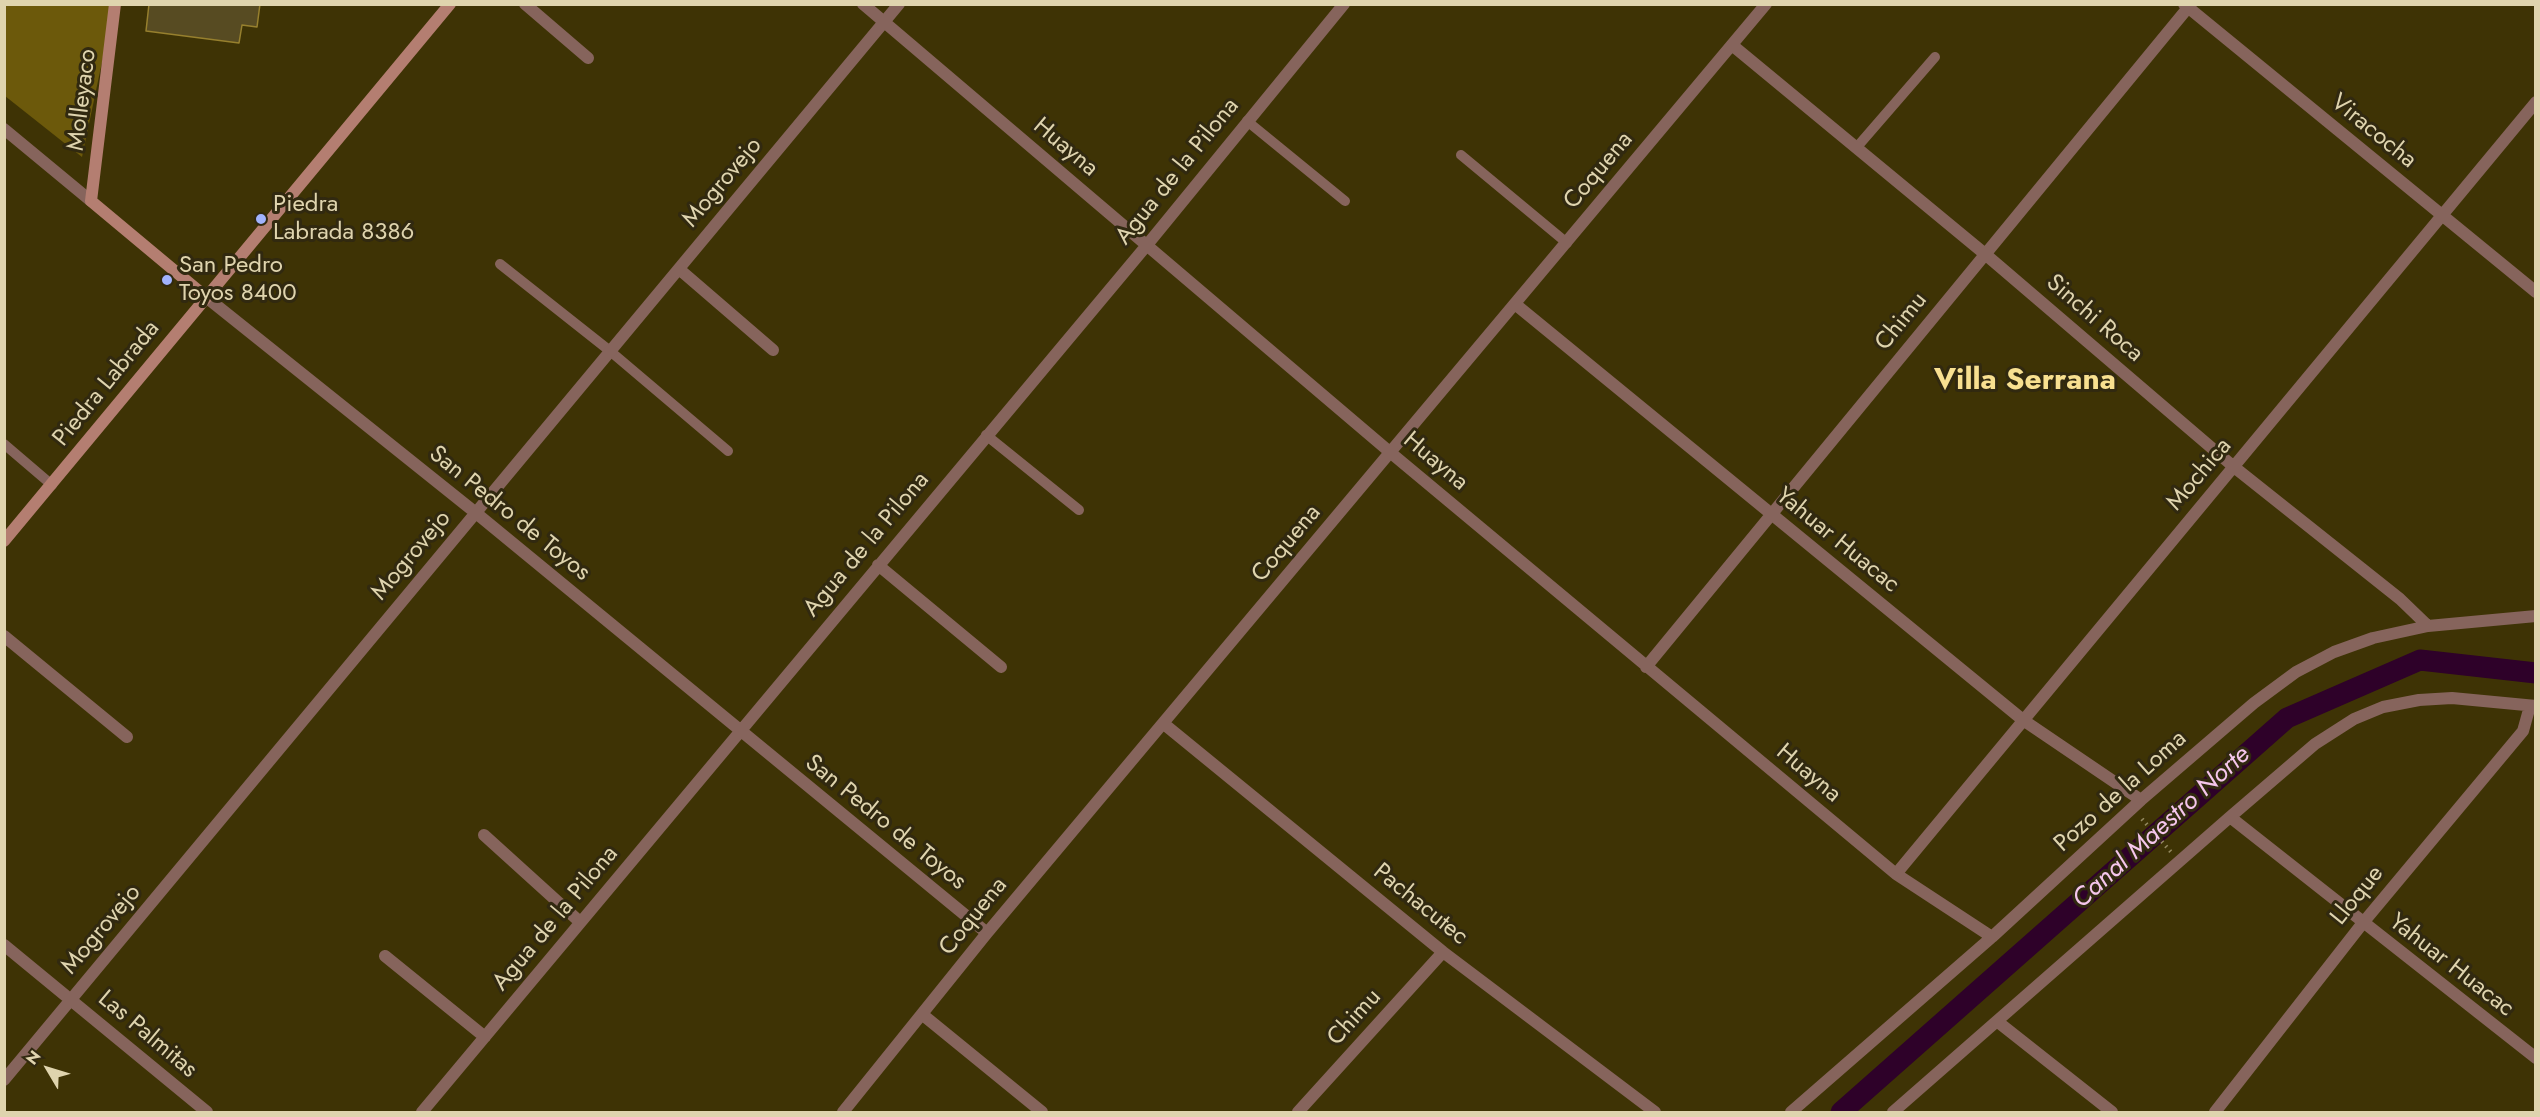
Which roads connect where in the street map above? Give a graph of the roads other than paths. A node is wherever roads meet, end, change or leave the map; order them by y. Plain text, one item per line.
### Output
1 (116, 4) edge
2 (450, 4) edge
3 (525, 4) edge
4 (863, 4) edge
5 (899, 4) edge
6 (1344, 4) edge
7 (1766, 4) edge
8 (2188, 6) edge
9 (884, 22) junction
10 (1732, 45) junction
11 (1935, 57) dead end
12 (588, 58) dead end
13 (2535, 102) edge
14 (1247, 121) junction
15 (4, 129) edge
16 (1857, 147) junction
17 (1461, 155) dead end
18 (91, 201) junction
19 (1345, 201) dead end
20 (2442, 215) junction
21 (1567, 243) junction
22 (1147, 245) junction
23 (1985, 254) junction
24 (500, 264) dead end
25 (679, 269) junction
26 (2535, 292) edge
27 (206, 297) junction
28 (1515, 304) junction
29 (610, 351) junction
30 (773, 351) dead end
31 (986, 435) junction
32 (4, 444) edge
33 (728, 451) dead end
34 (1391, 453) junction
35 (2234, 467) junction
36 (52, 485) junction
37 (1079, 510) dead end
38 (476, 513) junction
39 (1771, 514) junction
40 (4, 541) edge
41 (878, 565) junction
42 (2534, 615) edge
43 (2428, 626) junction
44 (4, 636) edge
45 (1646, 666) junction
46 (1001, 667) dead end
47 (2533, 706) edge
48 (2023, 720) junction
49 (1164, 724) junction
50 (739, 731) junction
51 (127, 737) dead end
52 (2141, 800) junction
53 (2230, 817) junction
54 (484, 835) dead end
55 (1896, 874) junction
56 (580, 922) junction
57 (2362, 924) junction
58 (987, 933) junction
59 (1992, 937) junction
60 (4, 945) edge
61 (1443, 952) junction
62 (385, 956) dead end
63 (71, 1000) junction
64 (923, 1015) junction
65 (1998, 1022) junction
66 (485, 1037) junction
67 (2535, 1058) edge
68 (4, 1080) edge
69 (207, 1113) edge
70 (422, 1113) edge
71 (843, 1113) edge
72 (1042, 1113) edge
73 (1298, 1113) edge
74 (1655, 1113) edge
75 (1791, 1113) edge
76 (1893, 1113) edge
77 (2112, 1113) edge
78 (2215, 1113) edge

1 - 18 main road, Molleyaco
2 - 27 main road, Piedra Labrada
3 - 12 street
4 - 9 street, Huayna
5 - 9 street, Mogrovejo
6 - 14 street, Agua de la Pilona
7 - 10 street, Coquena
8 - 20 street, Viracocha
8 - 23 street, Chimu
9 - 22 street, Huayna
9 - 25 street, Mogrovejo
10 - 16 street, Sinchi Roca
10 - 21 street, Coquena
11 - 16 lane
13 - 20 street, Mochica
14 - 19 lane
14 - 22 street, Agua de la Pilona
15 - 18 street, San Pedro de Toyos
16 - 23 street, Sinchi Roca
17 - 21 lane
18 - 27 main road, San Pedro de Toyos
20 - 26 street, Viracocha
20 - 35 street, Mochica
21 - 28 street, Coquena
22 - 31 street, Agua de la Pilona
22 - 34 street, Huayna
23 - 35 street, Sinchi Roca
23 - 39 street, Chimu
24 - 29 lane
25 - 29 street, Mogrovejo
25 - 30 street
27 - 36 main road, Piedra Labrada
27 - 38 street, San Pedro de Toyos
28 - 34 street, Coquena
28 - 39 street, Yahuar Huacac
29 - 33 lane
29 - 38 street, Mogrovejo
31 - 37 lane
31 - 41 street, Agua de la Pilona
32 - 36 lane
34 - 45 street, Huayna
34 - 49 street, Coquena
35 - 43 street, Sinchi Roca
35 - 48 street, Mochica
36 - 40 main road, Piedra Labrada
38 - 50 street, San Pedro de Toyos
38 - 63 street, Mogrovejo
39 - 45 street, Chimu
39 - 48 street, Yahuar Huacac
41 - 46 street
41 - 50 street, Agua de la Pilona
42 - 43 street, Pozo de la Loma
43 - 52 street, Pozo de la Loma
44 - 51 street
45 - 55 street, Huayna
47 - 53 street
47 - 57 street, Lloque
48 - 52 street, Yahuar Huacac
48 - 55 street, Mochica
49 - 58 street, Coquena
49 - 61 street, Pachacutec
50 - 56 street, Agua de la Pilona
50 - 58 street, San Pedro de Toyos
52 - 59 street, Pozo de la Loma
53 - 57 street, Yahuar Huacac
53 - 65 street
54 - 56 street
55 - 59 street, Huayna
56 - 66 street, Agua de la Pilona
57 - 67 street, Yahuar Huacac
57 - 78 street, Lloque
58 - 64 street, Coquena
59 - 75 street, Pozo de la Loma
60 - 63 street, Las Palmitas
61 - 73 street, Chimu
61 - 74 street, Pachacutec
62 - 66 street
63 - 68 street, Mogrovejo
63 - 69 street, Las Palmitas
64 - 71 street, Coquena
64 - 72 street
65 - 76 street
65 - 77 street
66 - 70 street, Agua de la Pilona

